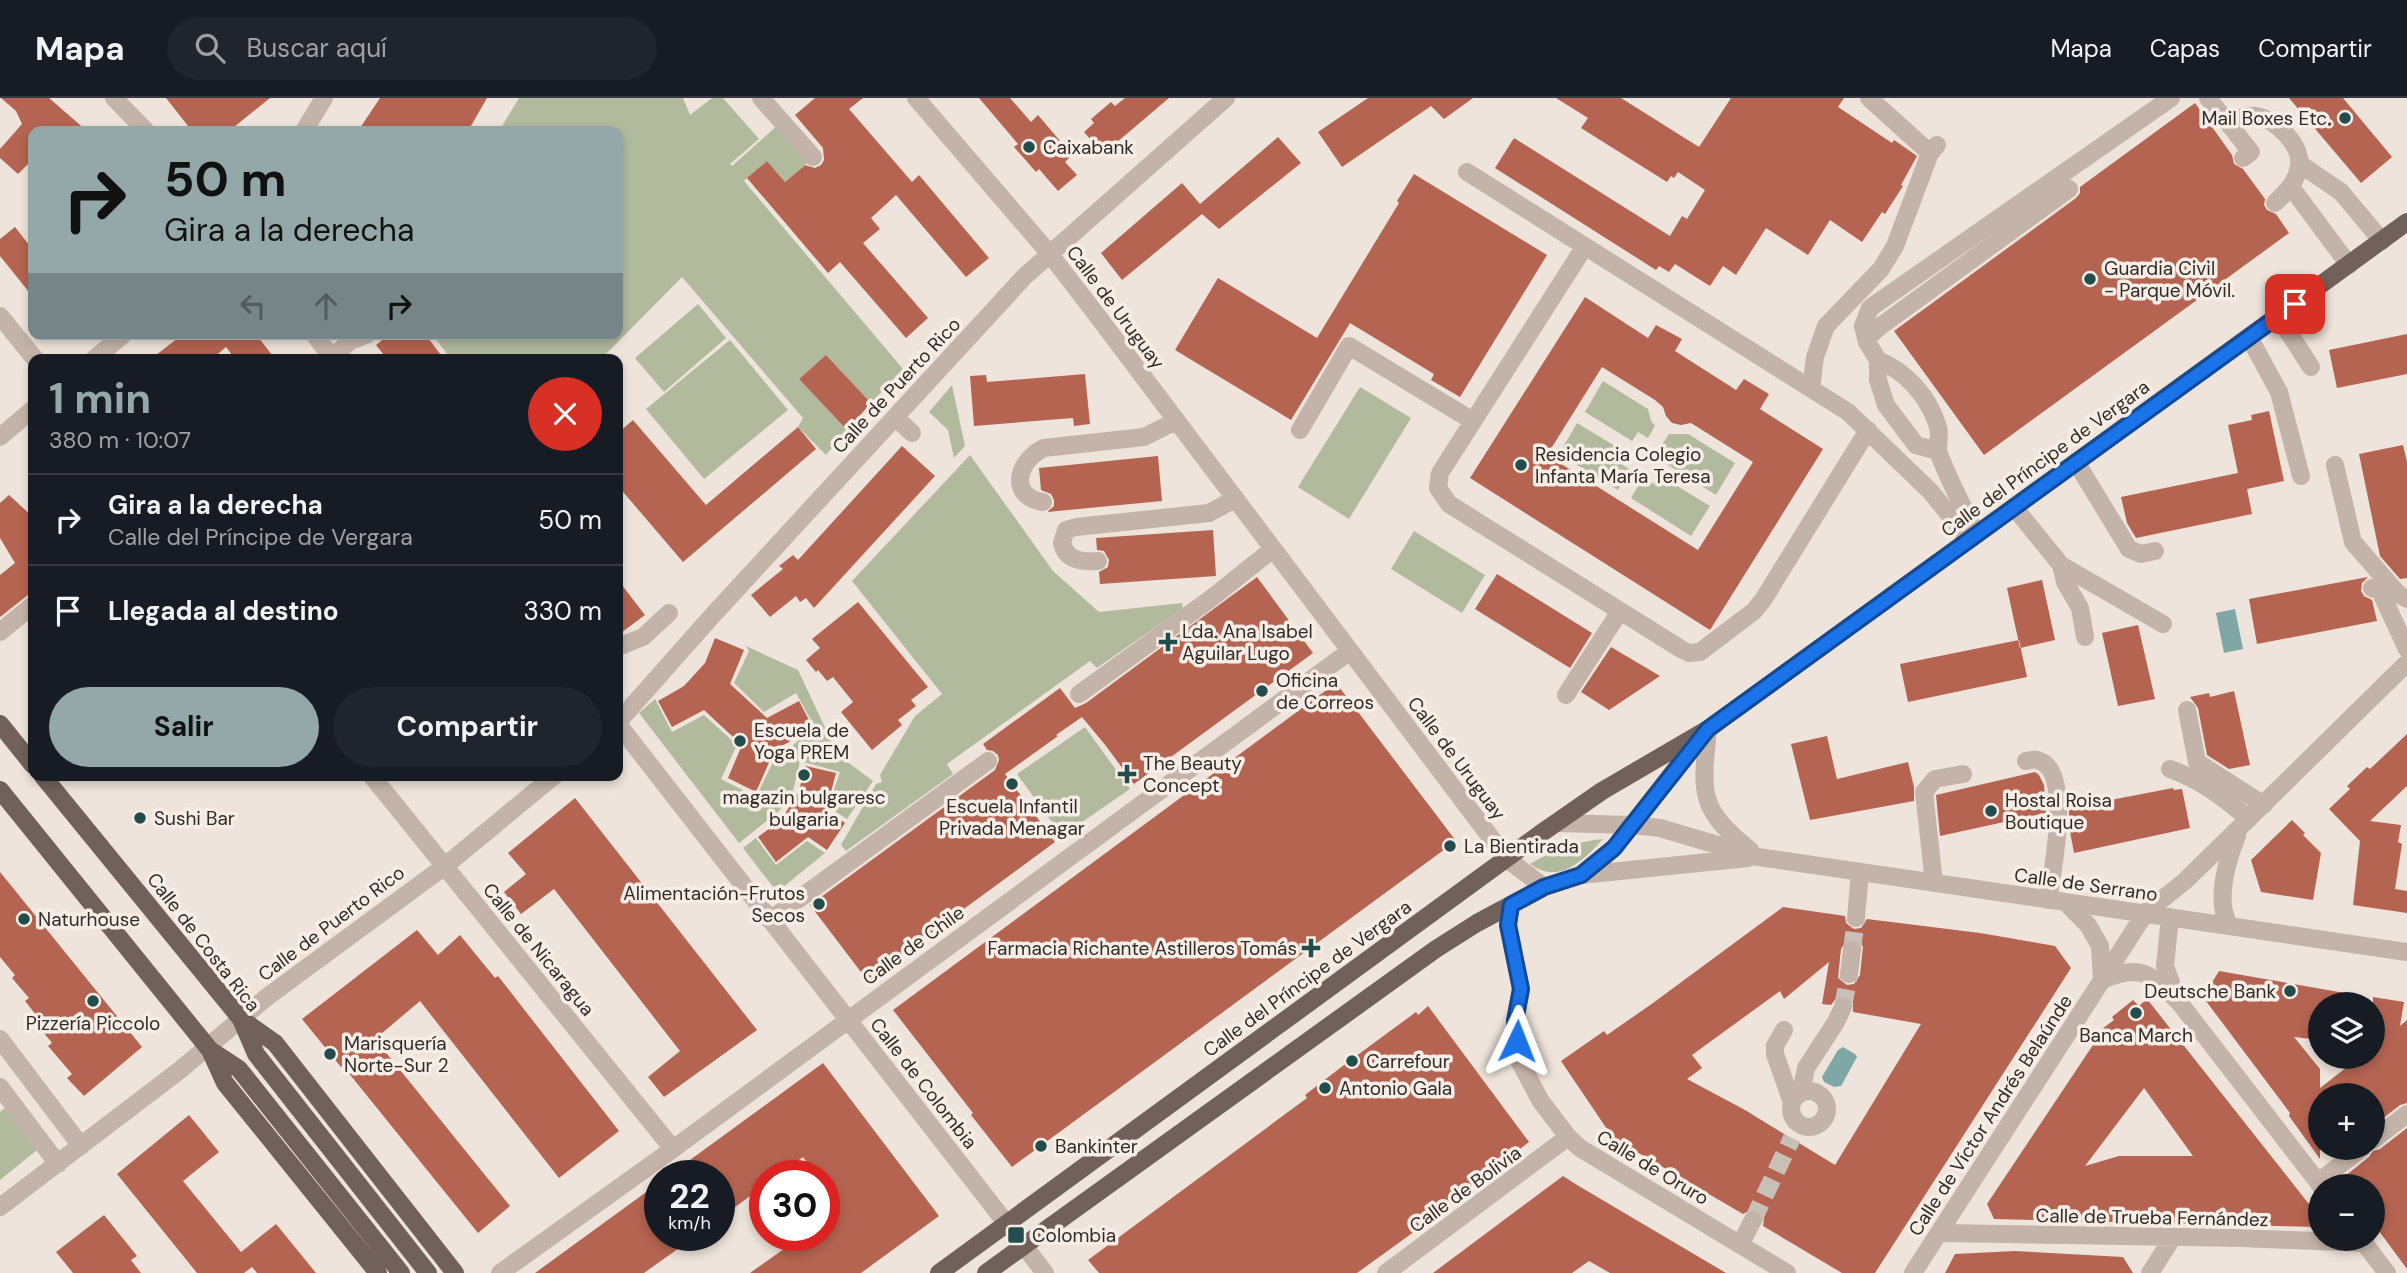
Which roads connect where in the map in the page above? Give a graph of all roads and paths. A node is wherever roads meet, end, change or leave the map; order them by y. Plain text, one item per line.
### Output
1 (114, 98) edge
2 (324, 98) edge
3 (761, 98) edge
4 (916, 98) edge
5 (1226, 98) edge
6 (1869, 98) edge
7 (2171, 98) edge
8 (2208, 98) edge
9 (2228, 123) junction
10 (141, 126) edge
11 (307, 126) edge
12 (813, 157) dead end
13 (2243, 158) dead end
14 (2300, 164) junction
15 (1467, 172) dead end
16 (2291, 187) junction
17 (2069, 189) dead end
18 (2275, 202) dead end
19 (2407, 222) edge
20 (2382, 241) junction
21 (1585, 246) junction
22 (1049, 253) junction
23 (2349, 265) junction
24 (0, 316) edge
25 (2278, 316) junction
26 (2249, 337) junction
27 (1866, 339) junction
28 (117, 340) edge
29 (351, 340) edge
30 (30, 354) edge
31 (100, 354) edge
32 (336, 354) edge
33 (1878, 360) junction
34 (2311, 366) dead end
35 (1811, 389) junction
36 (28, 413) edge
37 (895, 417) junction
38 (1176, 421) junction
39 (1473, 421) junction
40 (1300, 430) dead end
41 (1868, 430) junction
42 (912, 433) dead end
43 (0, 437) edge
44 (1938, 451) junction
45 (2076, 462) junction
46 (2335, 465) dead end
47 (2301, 476) dead end
48 (1235, 499) junction
49 (1043, 502) dead end
50 (2014, 507) junction
51 (1972, 536) junction
52 (1273, 549) junction
53 (2155, 551) dead end
54 (1098, 561) dead end
55 (2061, 565) junction
56 (2372, 588) dead end
57 (2407, 599) edge
58 (28, 609) edge
59 (1620, 611) junction
60 (662, 614) dead end
61 (2163, 624) dead end
62 (0, 632) edge
63 (2085, 637) dead end
64 (623, 643) edge
65 (2407, 649) edge
66 (1350, 652) junction
67 (2407, 663) edge
68 (1079, 694) dead end
69 (1566, 695) dead end
70 (2187, 710) dead end
71 (623, 717) edge
72 (0, 724) edge
73 (623, 729) edge
74 (1708, 729) junction
75 (28, 759) edge
76 (988, 761) dead end
77 (2026, 761) dead end
78 (2170, 769) dead end
79 (1962, 774) dead end
80 (47, 781) edge
81 (376, 781) edge
82 (548, 781) edge
83 (0, 790) edge
84 (2264, 805) junction
85 (1557, 823) junction
86 (2245, 823) junction
87 (1632, 825) junction
88 (1758, 857) junction
89 (1507, 859) junction
90 (445, 866) junction
91 (1860, 872) junction
92 (1581, 875) junction
93 (1934, 883) junction
94 (1544, 887) junction
95 (2048, 900) junction
96 (2066, 903) junction
97 (1511, 905) junction
98 (2146, 912) junction
99 (2170, 917) junction
100 (1856, 918) tunnel mouth
101 (770, 920) junction
102 (2229, 925) junction
103 (1853, 950) tunnel mouth
104 (2407, 952) edge
105 (1849, 974) tunnel mouth
106 (2102, 980) junction
107 (2179, 1002) junction
108 (1843, 1007) tunnel mouth
109 (241, 1019) junction
110 (847, 1019) junction
111 (1784, 1030) dead end
112 (0, 1039) edge
113 (209, 1049) junction
114 (0, 1087) edge
115 (1797, 1098) junction
116 (2407, 1114) edge
117 (2385, 1131) edge
118 (1568, 1137) junction
119 (81, 1146) junction
120 (673, 1149) junction
121 (2348, 1160) edge
122 (58, 1164) junction
123 (2312, 1174) edge
124 (2332, 1174) edge
125 (0, 1207) edge
126 (1753, 1220) tunnel mouth
127 (1007, 1224) junction
128 (1940, 1233) junction
129 (2173, 1237) junction
130 (2308, 1240) edge
131 (1740, 1245) junction
132 (1024, 1246) junction
133 (2370, 1251) edge
134 (1399, 1270) edge
135 (378, 1273) edge
136 (401, 1273) edge
137 (428, 1273) edge
138 (455, 1273) edge
139 (500, 1273) edge
140 (939, 1273) edge
141 (986, 1273) edge
142 (1045, 1273) edge
143 (1787, 1273) edge
144 (1913, 1273) edge
145 (2150, 1273) edge
146 (2387, 1273) edge

1 - 10 street
2 - 11 street
3 - 12 street
4 - 22 street, Calle de Uruguay
5 - 22 street, Calle de Puerto Rico
6 - 35 street
7 - 27 street
8 - 9 street
9 - 13 street
9 - 14 street
14 - 16 street
14 - 20 street
15 - 21 street
16 - 18 street
16 - 23 street
17 - 27 street
19 - 20 main road, Calle del Príncipe de Vergara
20 - 23 main road, Calle del Príncipe de Vergara
21 - 35 street
21 - 39 street
22 - 37 street, Calle de Puerto Rico
22 - 38 street, Calle de Uruguay
23 - 25 main road, Calle del Príncipe de Vergara
24 - 30 street
25 - 26 main road, Calle del Príncipe de Vergara
25 - 34 street
26 - 45 main road, Calle del Príncipe de Vergara
26 - 47 street
27 - 33 street
28 - 31 street
29 - 32 street
33 - 44 street
33 - 44 street
35 - 41 street
36 - 43 street
37 - 42 street
37 - 71 street, Calle de Puerto Rico
38 - 48 street, Calle de Uruguay
38 - 49 street
39 - 40 street
39 - 59 street
41 - 51 street
41 - 59 street
44 - 51 street
45 - 50 main road, Calle del Príncipe de Vergara
45 - 53 street
46 - 57 street
48 - 52 street, Calle de Uruguay
48 - 54 street
50 - 51 main road, Calle del Príncipe de Vergara
50 - 55 street
51 - 74 main road, Calle del Príncipe de Vergara
52 - 66 street, Calle de Uruguay
52 - 68 street
55 - 61 street
55 - 63 street
56 - 65 street
58 - 62 street
59 - 69 street
60 - 64 street
66 - 89 street, Calle de Uruguay
66 - 110 street, Calle de Chile
67 - 84 street, Calle de Víctor Andrés Belaúnde
70 - 84 street
72 - 75 main road
73 - 101 street, Calle de Colombia
74 - 85 main road, Calle del Príncipe de Vergara
74 - 87 main road, Calle del Príncipe de Vergara
74 - 88 street
76 - 101 street
77 - 95 street
78 - 86 street
79 - 93 street
80 - 109 main road, Calle de Costa Rica
81 - 90 street, Calle de Nicaragua
82 - 90 street, Calle de Puerto Rico
83 - 113 main road
84 - 86 street, Calle de Víctor Andrés Belaúnde
85 - 87 street
85 - 89 main road, Calle del Príncipe de Vergara
86 - 98 street, Calle de Víctor Andrés Belaúnde
86 - 102 street
87 - 88 street
87 - 92 main road, Calle del Príncipe de Vergara
88 - 91 street, Calle de Serrano
88 - 92 street
89 - 94 street, Calle de Uruguay
89 - 127 main road, Calle del Príncipe de Vergara
90 - 109 street, Calle de Puerto Rico
90 - 120 street, Calle de Nicaragua
91 - 93 street, Calle de Serrano
91 - 100 street
92 - 94 main road, Calle del Príncipe de Vergara
93 - 95 street, Calle de Serrano
94 - 97 main road, Calle del Príncipe de Vergara
95 - 96 street, Calle de Serrano
96 - 98 street, Calle de Serrano
96 - 106 street
97 - 118 street, Calle de Oruro
97 - 132 main road, Calle del Príncipe de Vergara
98 - 99 street, Calle de Serrano
98 - 106 street, Calle de Víctor Andrés Belaúnde
99 - 102 street, Calle de Serrano
99 - 107 street
101 - 110 street, Calle de Colombia
102 - 104 street, Calle de Serrano
103 - 105 street
106 - 107 street
106 - 128 street, Calle de Víctor Andrés Belaúnde
107 - 123 street
108 - 115 street
109 - 113 street, Calle de Puerto Rico
109 - 137 main road, Calle de Costa Rica
109 - 138 main road
110 - 120 street, Calle de Chile
110 - 127 street, Calle de Colombia
111 - 115 street
112 - 119 street
113 - 119 street, Calle de Puerto Rico
113 - 135 main road
113 - 136 main road
114 - 122 street
115 - 115 street
116 - 117 street
118 - 131 street, Calle de Oruro
118 - 134 street, Calle de Bolivia
119 - 122 street, Calle de Puerto Rico
120 - 139 street, Calle de Chile
121 - 124 street
122 - 125 street, Calle de Puerto Rico
126 - 131 street
127 - 132 street, Calle de Colombia
127 - 140 main road, Calle del Príncipe de Vergara
128 - 129 street, Calle de Trueba Fernández
128 - 144 street, Calle de Víctor Andrés Belaúnde
129 - 130 street, Calle de Trueba Fernández
129 - 145 street
131 - 143 street, Calle de Oruro
132 - 141 main road, Calle del Príncipe de Vergara
132 - 142 street, Calle de Colombia
133 - 146 street

